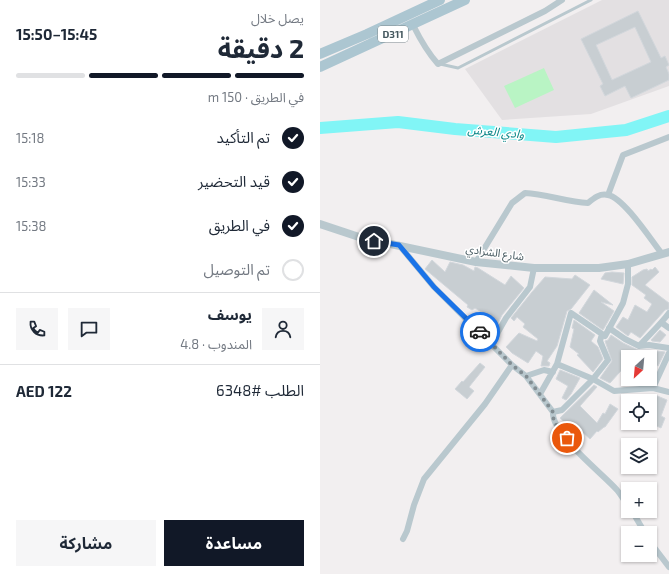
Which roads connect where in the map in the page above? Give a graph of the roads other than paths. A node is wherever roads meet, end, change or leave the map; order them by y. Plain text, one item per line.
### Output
1 (440, 0) edge
2 (465, 0) edge
3 (562, 0) edge
4 (591, 0) edge
5 (413, 25) junction
6 (320, 54) edge
7 (438, 64) junction
8 (320, 67) edge
9 (669, 137) edge
10 (608, 195) junction
11 (320, 224) edge
12 (399, 245) junction
13 (665, 253) edge
14 (476, 262) junction
15 (628, 264) junction
16 (534, 268) junction
17 (669, 313) edge
18 (662, 323) junction
19 (610, 328) junction
20 (669, 328) edge
21 (602, 334) junction
22 (493, 344) junction
23 (639, 346) junction
24 (669, 348) edge
25 (669, 353) edge
26 (557, 364) junction
27 (512, 365) junction
28 (553, 372) junction
29 (526, 376) junction
30 (593, 379) junction
31 (653, 388) junction
32 (669, 392) edge
33 (540, 394) junction
34 (553, 412) junction
35 (621, 496) edge
36 (403, 539) dead end
37 (657, 552) edge
38 (669, 568) edge

1 - 6 main road, D311
2 - 5 main road, D311
3 - 7 street
4 - 7 lane
5 - 7 street
5 - 8 main road, D311
9 - 10 street
10 - 13 street
10 - 14 street
11 - 12 street, شارع الشرادي
12 - 14 street, شارع الشرادي
12 - 22 street
13 - 15 street, شارع الشرادي
14 - 16 street, شارع الشرادي
15 - 16 street, شارع الشرادي
15 - 19 street
16 - 22 street
17 - 18 street
18 - 20 street
18 - 23 street
19 - 21 street
19 - 23 street
21 - 26 street
21 - 30 street
22 - 27 street
23 - 24 street
25 - 31 street
26 - 28 street
26 - 30 street
27 - 29 street
27 - 36 street
28 - 29 street
28 - 33 street
29 - 33 street
30 - 31 street
30 - 34 street
31 - 32 street
33 - 34 street
34 - 35 street
37 - 38 street

